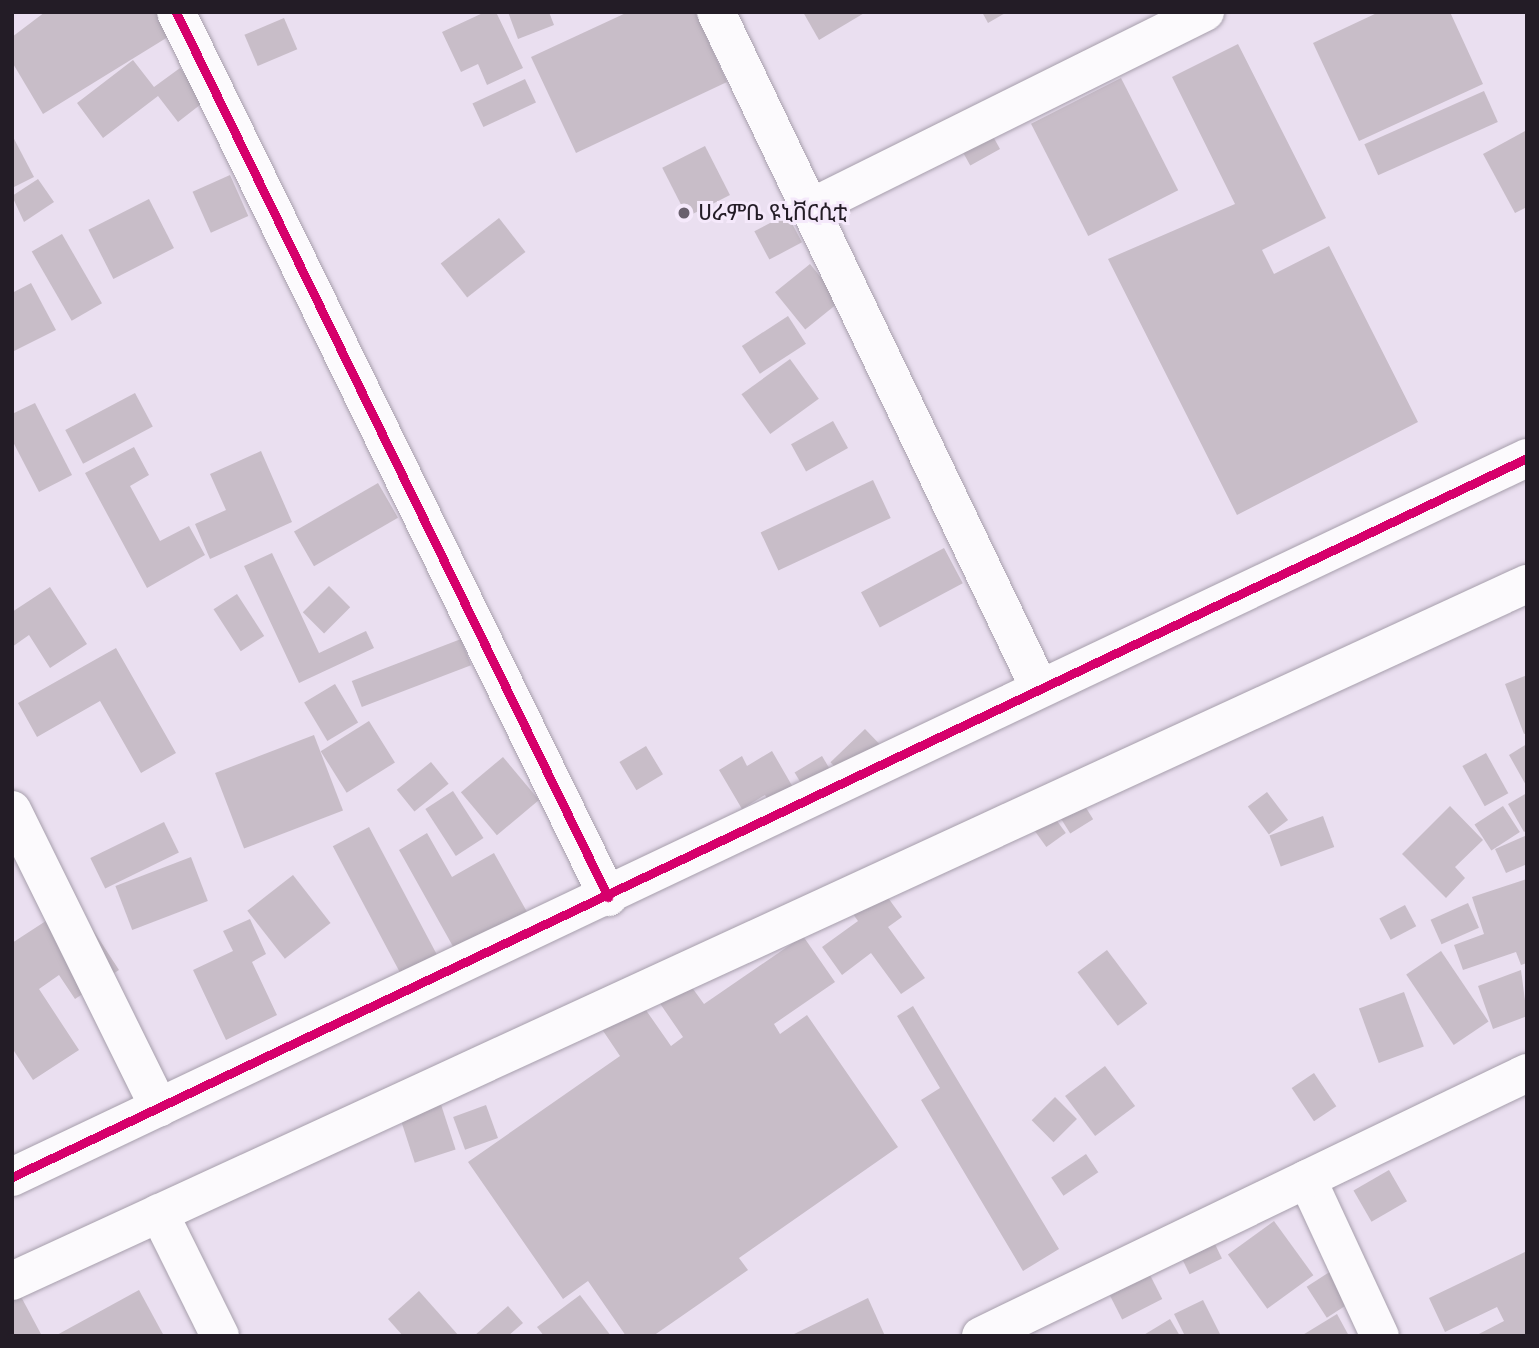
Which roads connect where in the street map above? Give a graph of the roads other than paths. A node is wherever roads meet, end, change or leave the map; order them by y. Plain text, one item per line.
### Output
1 (176, 12) edge
2 (716, 12) edge
3 (1205, 12) edge
4 (810, 208) junction
5 (1527, 458) edge
6 (1527, 584) edge
7 (1039, 687) junction
8 (12, 810) edge
9 (608, 897) junction
10 (1527, 1073) edge
11 (159, 1108) junction
12 (12, 1177) edge
13 (1307, 1179) junction
14 (159, 1213) junction
15 (12, 1281) edge
16 (220, 1336) edge
17 (981, 1336) edge
18 (1380, 1336) edge

1 - 9 street
2 - 4 street
3 - 4 street
4 - 7 street
5 - 7 street
6 - 14 street
7 - 9 street
8 - 11 street
9 - 11 street
10 - 13 street
11 - 12 street
13 - 17 street
13 - 18 street
14 - 15 street
14 - 16 street

